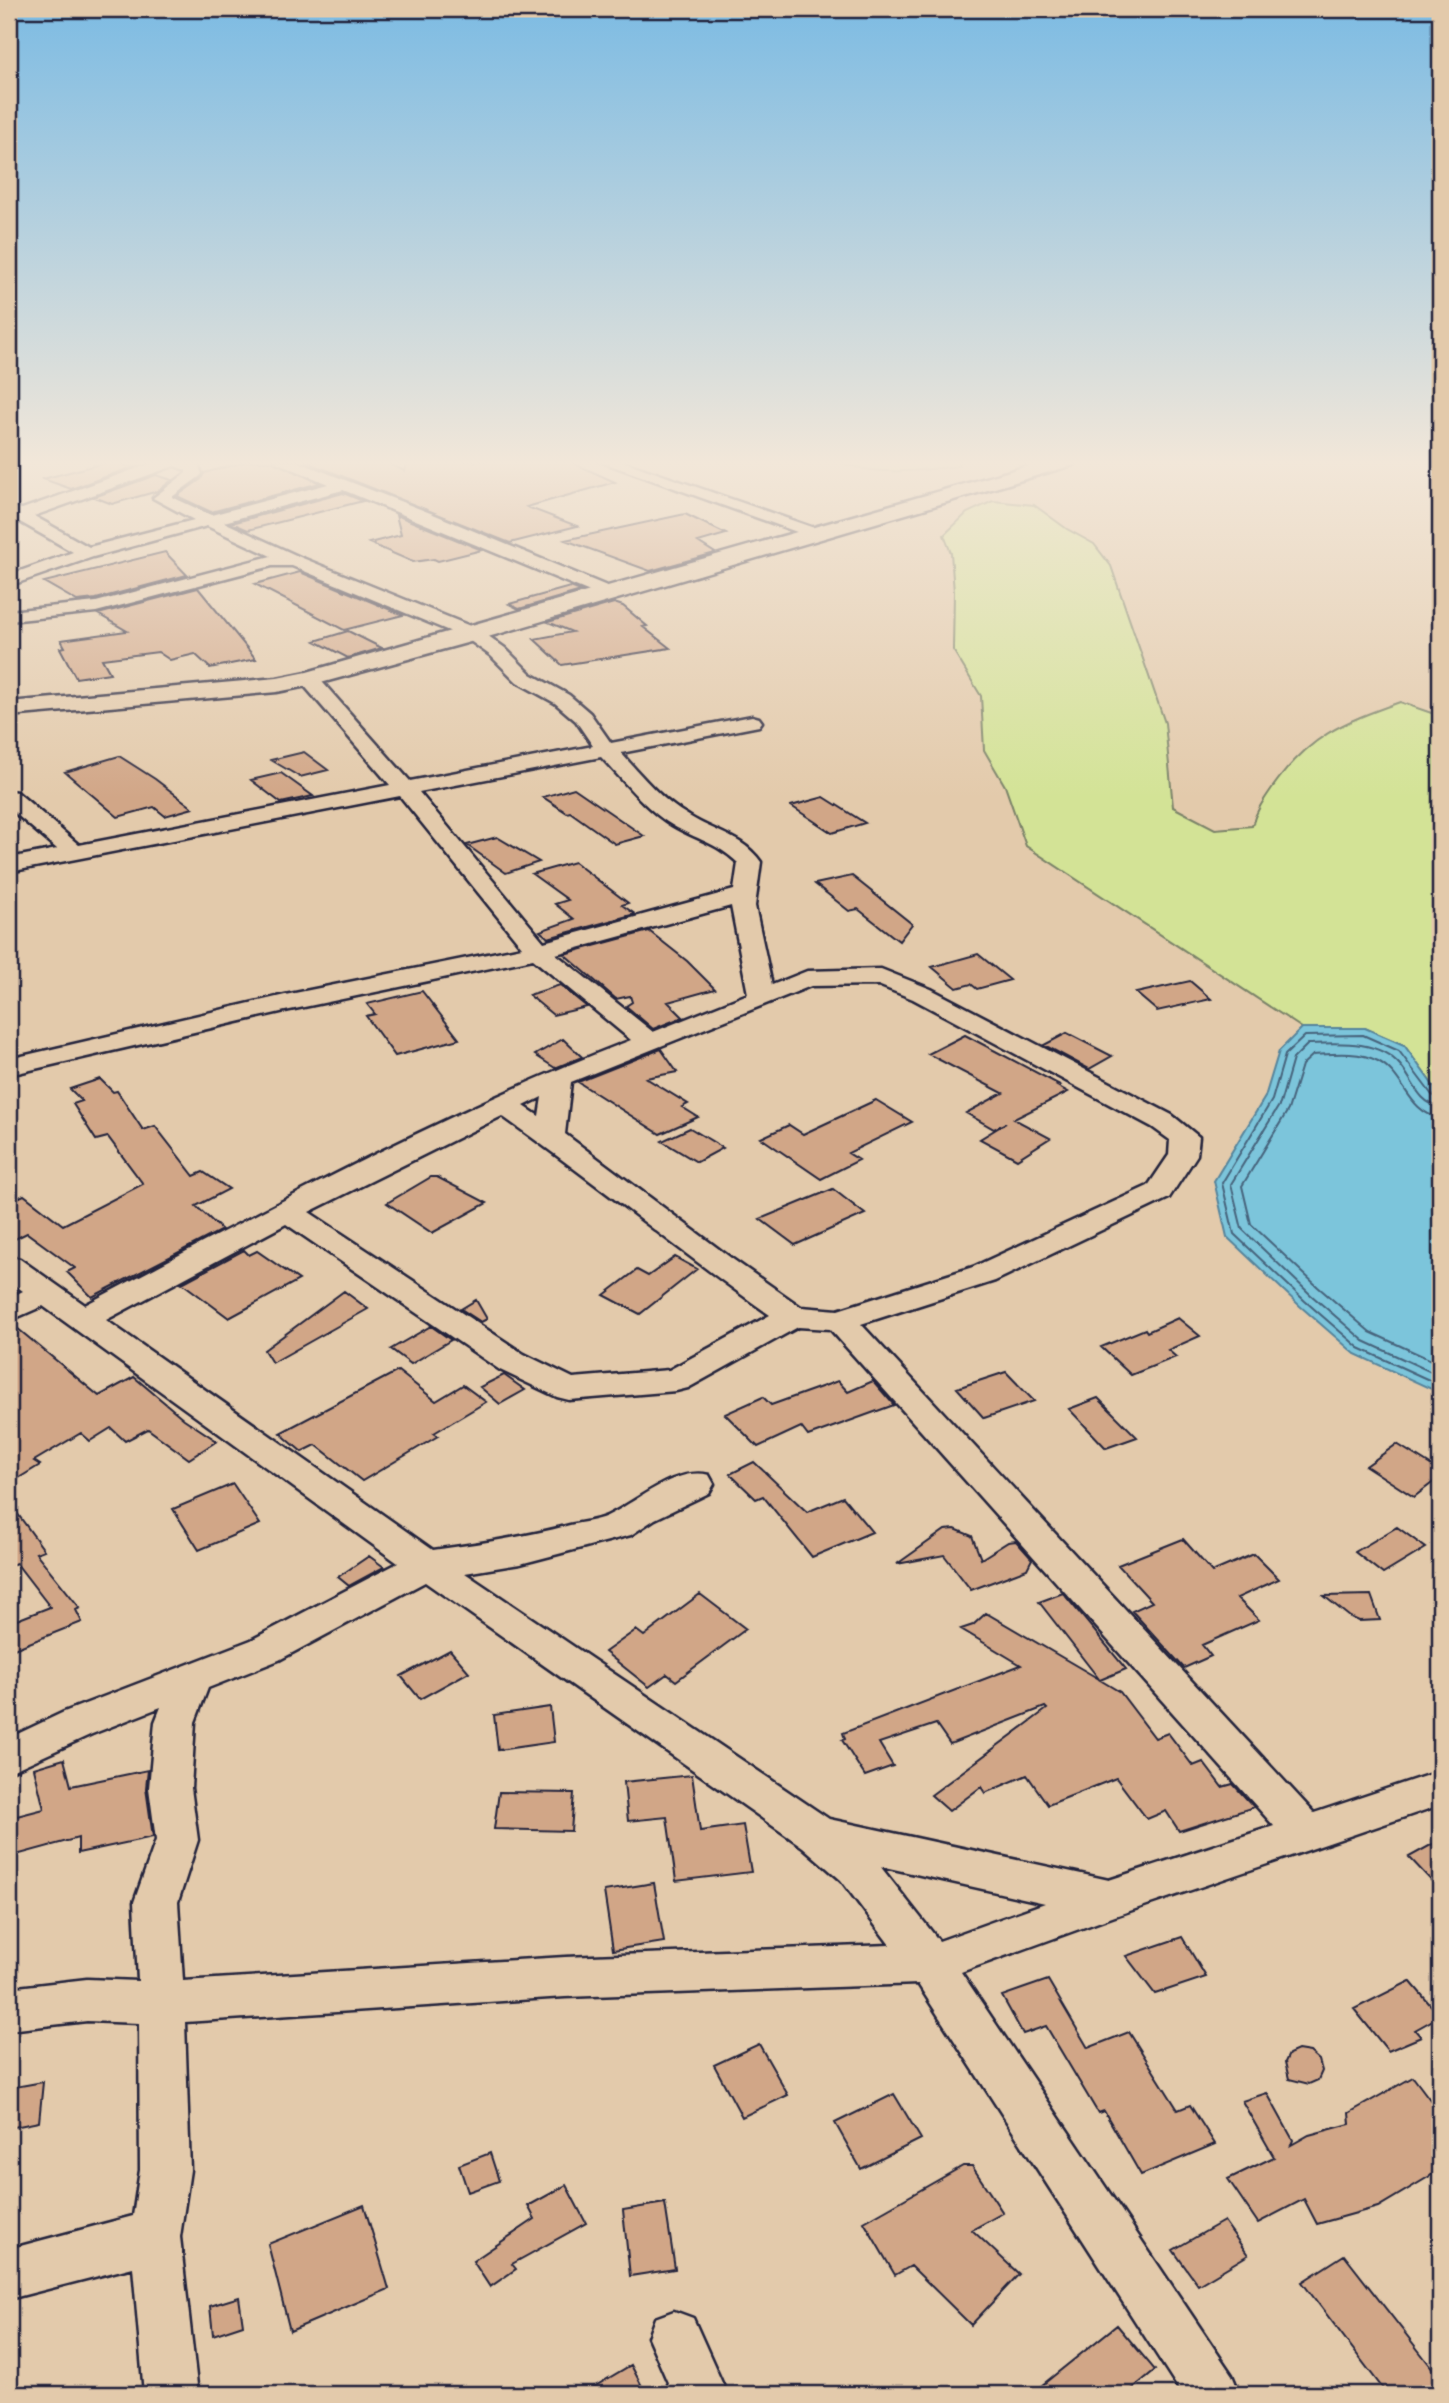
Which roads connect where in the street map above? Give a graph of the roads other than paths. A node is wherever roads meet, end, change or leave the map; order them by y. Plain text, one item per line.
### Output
1 (31, 573) edge
2 (226, 573) edge
3 (324, 573) edge
4 (559, 573) edge
5 (676, 573) edge
6 (9, 581) edge
7 (608, 593) junction
8 (9, 616) edge
9 (473, 634) junction
10 (309, 679) junction
11 (9, 709) edge
12 (752, 722) dead end
13 (605, 749) junction
14 (405, 789) junction
15 (9, 797) edge
16 (74, 852) junction
17 (9, 864) edge
18 (746, 894) junction
19 (538, 951) junction
20 (762, 998) junction
21 (649, 1042) junction
22 (9, 1066) edge
23 (558, 1078) junction
24 (506, 1106) junction
25 (550, 1138) junction
26 (287, 1211) junction
27 (9, 1266) edge
28 (45, 1292) junction
29 (9, 1311) edge
30 (793, 1316) junction
31 (81, 1320) junction
32 (839, 1320) junction
33 (696, 1484) dead end
34 (426, 1565) junction
35 (192, 1681) junction
36 (14, 1745) edge
37 (1440, 1788) edge
38 (1306, 1833) junction
39 (818, 1834) junction
40 (1109, 1899) junction
41 (930, 1964) junction
42 (162, 2003) junction
43 (9, 2010) edge
44 (155, 2237) junction
45 (9, 2274) edge
46 (674, 2337) dead end
47 (171, 2394) edge
48 (700, 2394) edge
49 (1213, 2394) edge

1 - 6 street
2 - 8 street
3 - 9 street
4 - 7 street
5 - 7 street
7 - 9 street
9 - 10 street
9 - 13 street
10 - 11 street
10 - 14 street
12 - 13 street
13 - 14 street
13 - 18 street
14 - 16 street
14 - 19 street
15 - 16 street
16 - 17 street
18 - 19 street
18 - 20 street
19 - 21 street
19 - 22 street
20 - 21 street
20 - 32 street
21 - 23 street
23 - 24 street
23 - 25 street
24 - 25 street
24 - 26 street
25 - 30 street
26 - 30 street
26 - 31 street
27 - 28 street
28 - 29 street
28 - 31 street
30 - 32 street
31 - 34 street
32 - 38 street
33 - 34 street
34 - 35 street
34 - 39 street
35 - 36 street
35 - 42 street
37 - 38 street
38 - 40 street
39 - 40 street
39 - 41 street
40 - 41 street
41 - 42 street
41 - 49 street
42 - 43 street
42 - 44 street
44 - 45 street
44 - 47 street
46 - 48 street

